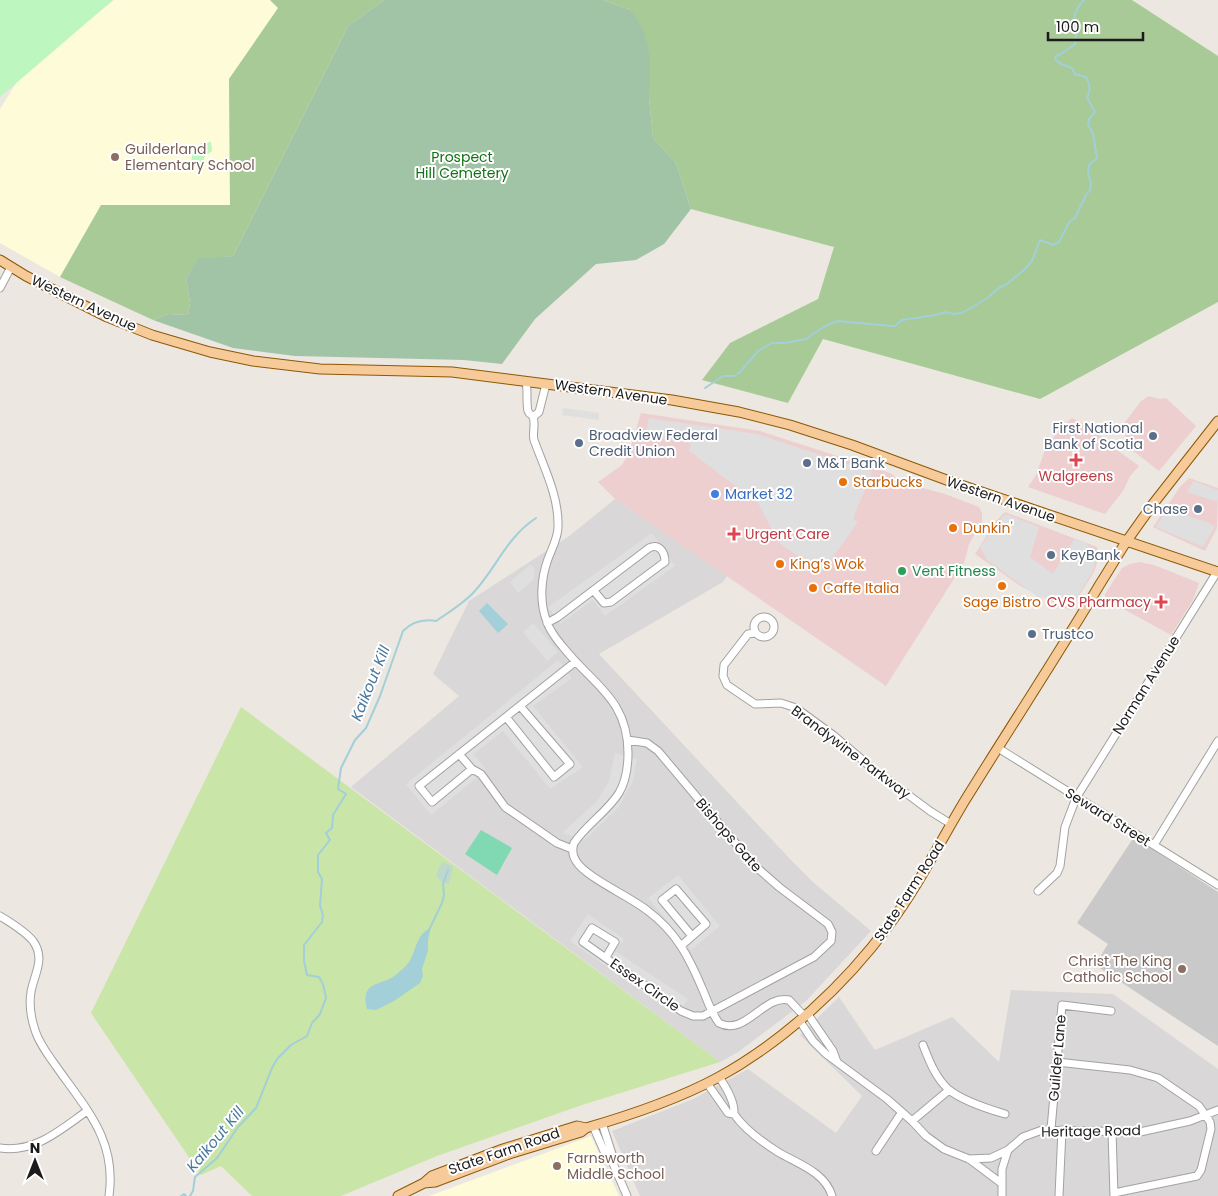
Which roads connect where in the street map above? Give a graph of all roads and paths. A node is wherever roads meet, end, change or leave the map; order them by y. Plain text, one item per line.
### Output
1 (0, 260) edge
2 (11, 267) junction
3 (0, 288) edge
4 (526, 381) junction
5 (546, 384) junction
6 (533, 417) junction
7 (1218, 421) edge
8 (1126, 542) junction
9 (1217, 572) edge
10 (594, 591) junction
11 (547, 623) junction
12 (756, 633) dead end
13 (575, 662) junction
14 (520, 706) junction
15 (506, 717) junction
16 (628, 740) junction
17 (1218, 741) edge
18 (998, 748) junction
19 (459, 754) junction
20 (472, 769) junction
21 (1076, 798) junction
22 (951, 824) junction
23 (1154, 845) junction
24 (572, 850) junction
25 (1218, 885) edge
26 (1038, 890) dead end
27 (0, 916) edge
28 (832, 932) joint
29 (692, 936) junction
30 (682, 945) junction
31 (606, 957) junction
32 (713, 1011) junction
33 (1111, 1011) dead end
34 (803, 1016) junction
35 (922, 1045) dead end
36 (837, 1062) junction
37 (1058, 1062) junction
38 (719, 1076) junction
39 (707, 1083) junction
40 (949, 1090) junction
41 (1218, 1110) edge
42 (88, 1111) junction
43 (902, 1112) junction
44 (734, 1114) junction
45 (1005, 1114) dead end
46 (1206, 1116) junction
47 (912, 1121) junction
48 (602, 1123) junction
49 (589, 1127) junction
50 (1051, 1129) junction
51 (1062, 1130) junction
52 (1112, 1131) junction
53 (0, 1148) edge
54 (1008, 1150) junction
55 (876, 1151) dead end
56 (969, 1160) junction
57 (612, 1161) junction
58 (1001, 1182) junction
59 (1114, 1195) edge
60 (109, 1196) edge
61 (398, 1196) edge
62 (627, 1196) edge
63 (832, 1196) edge
64 (1002, 1196) edge
65 (1059, 1196) edge

1 - 2 main road, Western Avenue
2 - 3 street
2 - 4 main road, Western Avenue
4 - 5 main road, Western Avenue
4 - 6 street
5 - 6 street
5 - 8 main road, Western Avenue
6 - 11 street
7 - 8 main road, State Farm Road
8 - 9 main road, Western Avenue
8 - 18 main road, State Farm Road
9 - 21 street, Norman Avenue
10 - 10 street
10 - 11 street
11 - 13 street
12 - 22 street, Brandywine Parkway
13 - 14 street
13 - 16 street
14 - 15 street
14 - 15 street
15 - 19 street
16 - 24 street
16 - 28 street, Bishops Gate
17 - 23 street
18 - 21 street, Seward Street
18 - 22 main road, State Farm Road
19 - 20 street
19 - 20 street
20 - 24 street
21 - 23 street, Seward Street
21 - 26 street, Norman Avenue
22 - 34 main road, State Farm Road
23 - 25 street, Seward Street
24 - 30 street
27 - 42 street
28 - 32 street, Essex Circle
29 - 29 street
29 - 30 street
30 - 32 street
31 - 31 street, Essex Circle
31 - 32 street, Essex Circle
32 - 34 street
33 - 37 street, Guilder Lane
34 - 36 street
34 - 36 street
34 - 38 main road, State Farm Road
35 - 40 street
36 - 43 street
37 - 46 street
37 - 50 street, Guilder Lane
38 - 39 main road, State Farm Road
38 - 44 street
39 - 44 street
39 - 48 main road, State Farm Road
40 - 45 street
40 - 47 street
41 - 46 street, Heritage Road
42 - 53 street
42 - 60 street
43 - 47 street
43 - 55 street
44 - 63 street
46 - 52 street, Heritage Road
46 - 59 street
47 - 56 street
48 - 49 main road, State Farm Road
48 - 57 street
49 - 57 street
49 - 61 main road, State Farm Road
50 - 51 street, Heritage Road
50 - 54 street, Heritage Road
51 - 52 street, Heritage Road
51 - 65 street
52 - 59 street
54 - 56 street, Heritage Road
54 - 58 street
56 - 58 street
57 - 62 street
58 - 64 street

